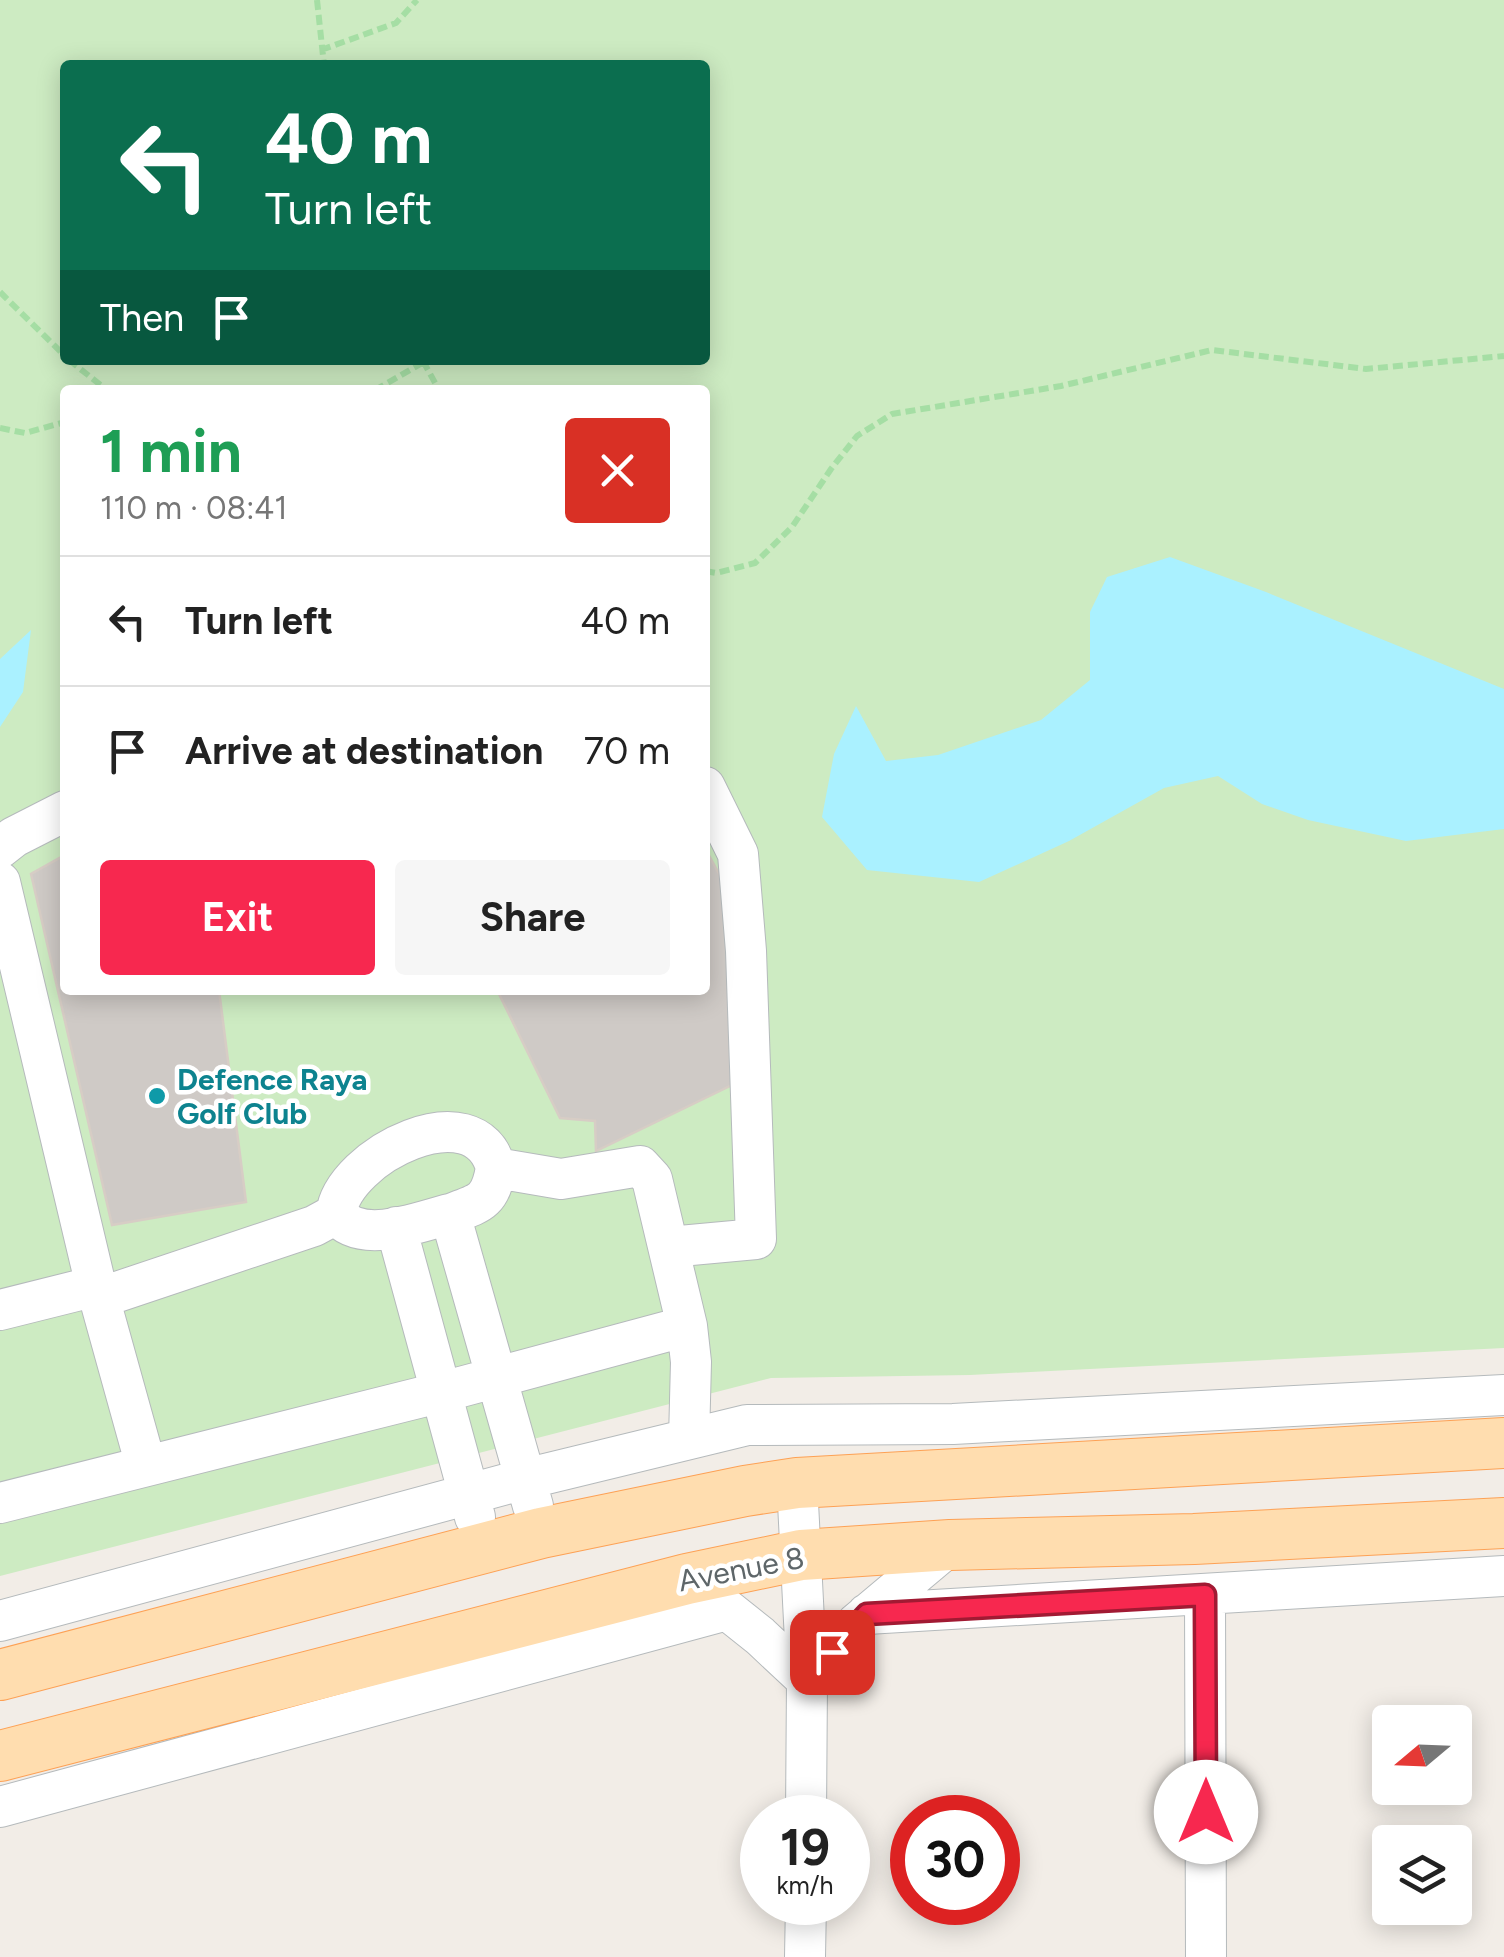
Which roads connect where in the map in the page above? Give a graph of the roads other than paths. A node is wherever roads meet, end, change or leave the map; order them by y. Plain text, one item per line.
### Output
1 (710, 797) edge
2 (60, 814) edge
3 (0, 848) edge
4 (0, 882) edge
5 (496, 1168) junction
6 (336, 1214) junction
7 (450, 1214) junction
8 (396, 1227) junction
9 (669, 1247) junction
10 (98, 1292) junction
11 (0, 1310) edge
12 (687, 1326) junction
13 (496, 1378) junction
14 (442, 1392) junction
15 (1504, 1395) edge
16 (688, 1439) junction
17 (1504, 1443) edge
18 (146, 1466) junction
19 (525, 1479) junction
20 (797, 1483) junction
21 (469, 1494) junction
22 (0, 1503) edge
23 (1504, 1523) edge
24 (541, 1534) junction
25 (950, 1545) junction
26 (483, 1549) junction
27 (801, 1555) junction
28 (1504, 1576) edge
29 (686, 1579) junction
30 (1205, 1595) junction
31 (728, 1610) junction
32 (867, 1614) junction
33 (0, 1621) edge
34 (0, 1675) edge
35 (808, 1680) junction
36 (0, 1756) edge
37 (806, 1795) edge
38 (0, 1806) edge
39 (806, 1925) edge
40 (805, 1957) edge
41 (1206, 1957) edge

1 - 9 street
2 - 3 street
4 - 10 street
5 - 6 street
5 - 7 street
5 - 9 street
6 - 8 street
6 - 10 street
7 - 8 street
7 - 13 street
8 - 14 street
9 - 12 street
10 - 11 street
10 - 18 street
12 - 13 street
12 - 16 street
13 - 14 street
13 - 19 street
14 - 18 street
14 - 21 street
15 - 16 street
16 - 19 street
17 - 20 main road
18 - 22 street
19 - 21 street
19 - 24 street
20 - 24 main road
20 - 27 street
21 - 26 street
21 - 33 street
23 - 25 main road, Avenue 8
24 - 26 main road
25 - 27 main road, Avenue 8
25 - 32 street
26 - 34 main road
27 - 29 main road, Avenue 8
27 - 35 street
28 - 30 street
29 - 31 street
29 - 36 main road, Avenue 8
30 - 32 street
30 - 41 street
31 - 35 street
31 - 38 street
32 - 35 street
35 - 37 street
39 - 40 street

